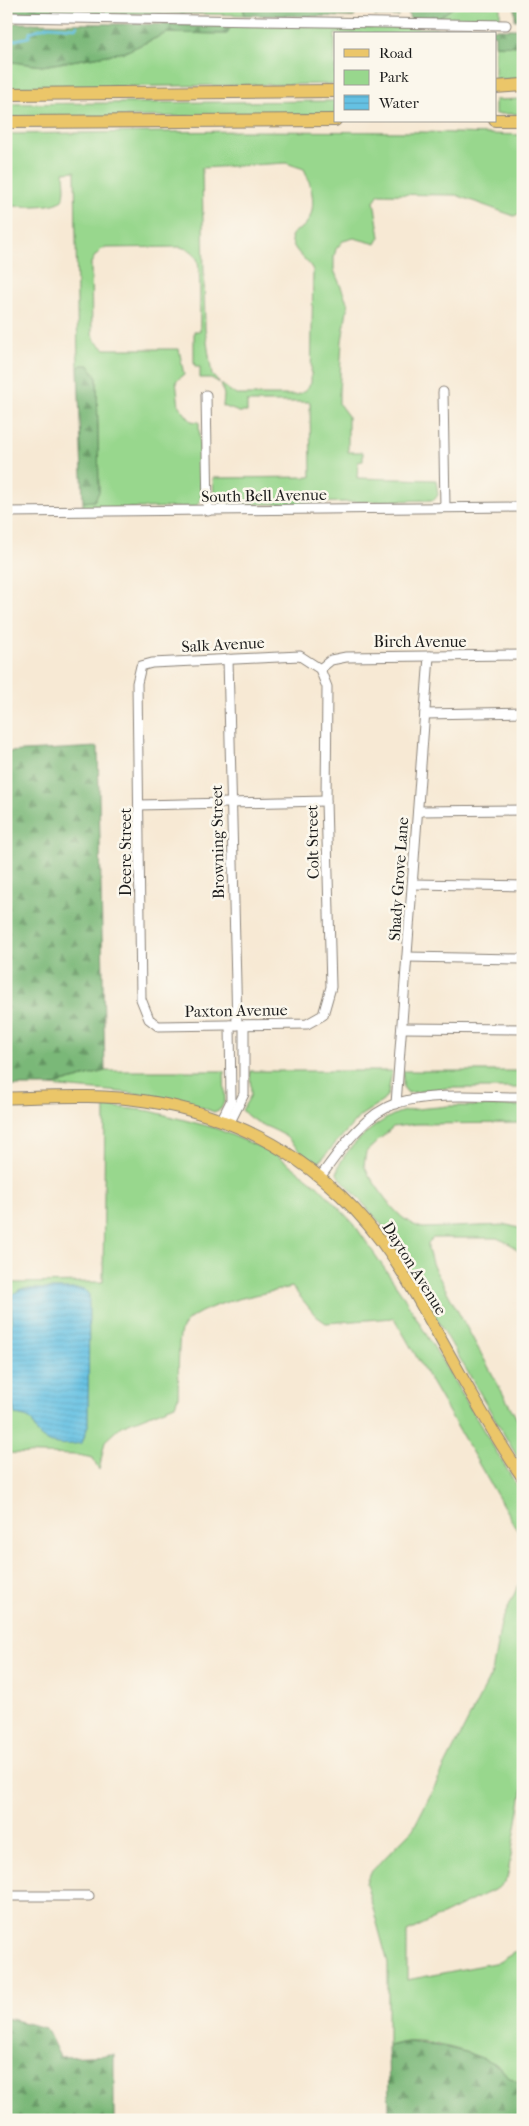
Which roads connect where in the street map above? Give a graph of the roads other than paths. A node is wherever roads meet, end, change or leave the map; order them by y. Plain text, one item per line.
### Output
1 (6, 17) edge
2 (506, 24) dead end
3 (523, 85) edge
4 (496, 88) edge
5 (496, 88) edge
6 (523, 90) edge
7 (334, 91) edge
8 (6, 94) edge
9 (334, 120) edge
10 (500, 120) edge
11 (523, 121) edge
12 (6, 122) edge
13 (443, 392) dead end
14 (206, 394) dead end
15 (445, 507) junction
16 (523, 507) edge
17 (208, 511) junction
18 (6, 512) edge
19 (523, 655) edge
20 (429, 656) junction
21 (228, 659) junction
22 (320, 669) junction
23 (137, 683) joint
24 (523, 712) edge
25 (425, 714) junction
26 (326, 801) junction
27 (231, 803) junction
28 (140, 805) junction
29 (523, 810) edge
30 (418, 811) junction
31 (413, 884) junction
32 (523, 886) edge
33 (407, 957) junction
34 (523, 959) edge
35 (323, 1015) joint
36 (149, 1019) joint
37 (237, 1025) junction
38 (402, 1028) junction
39 (523, 1029) edge
40 (523, 1097) edge
41 (6, 1098) edge
42 (396, 1104) junction
43 (225, 1122) junction
44 (321, 1176) junction
45 (523, 1478) edge
46 (6, 1896) edge
47 (89, 1896) dead end

1 - 2 street
3 - 4 highway
5 - 6 highway
7 - 8 highway
9 - 12 highway
10 - 11 highway
13 - 15 street
14 - 17 street
15 - 16 street, South Bell Avenue
15 - 17 street, South Bell Avenue
17 - 18 street, South Bell Avenue
19 - 20 street, Birch Avenue
20 - 22 street, Birch Avenue
20 - 25 street, Shady Grove Lane
21 - 22 street, Salk Avenue
21 - 23 street, Salk Avenue
21 - 27 street, Browning Street
22 - 26 street, Colt Street
23 - 28 street, Deere Street
24 - 25 street
25 - 30 street, Shady Grove Lane
26 - 27 street
26 - 35 street, Colt Street
27 - 28 street
27 - 37 street, Browning Street
28 - 36 street, Deere Street
29 - 30 street
30 - 31 street, Shady Grove Lane
31 - 32 street
31 - 33 street, Shady Grove Lane
33 - 34 street
33 - 38 street, Shady Grove Lane
35 - 37 street, Paxton Avenue
36 - 37 street, Paxton Avenue
37 - 43 street, Browning Street
37 - 43 street, Browning Street
38 - 39 street
38 - 42 street, Shady Grove Lane
40 - 42 street
41 - 43 main road, Dayton Avenue
42 - 44 street
43 - 44 main road, Dayton Avenue
44 - 45 main road, Dayton Avenue
46 - 47 street

